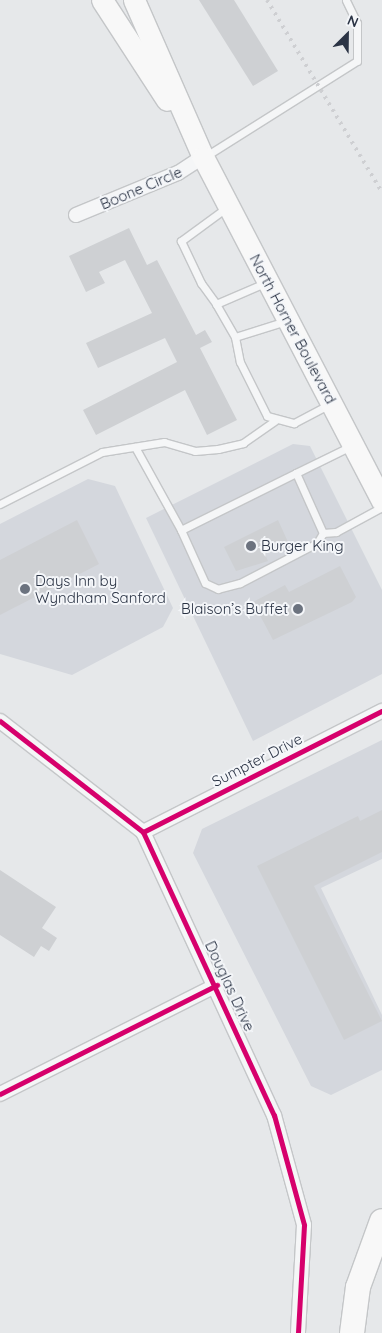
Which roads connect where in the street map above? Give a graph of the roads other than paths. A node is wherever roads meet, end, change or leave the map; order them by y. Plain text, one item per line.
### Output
1 (102, 0) edge
2 (134, 0) edge
3 (346, 0) edge
4 (203, 157) junction
5 (229, 206) junction
6 (76, 215) dead end
7 (269, 282) junction
8 (216, 304) junction
9 (289, 320) junction
10 (235, 337) junction
11 (332, 403) junction
12 (275, 421) junction
13 (354, 445) junction
14 (135, 447) junction
15 (296, 473) junction
16 (382, 501) edge
17 (0, 504) edge
18 (382, 507) edge
19 (181, 530) junction
20 (323, 533) junction
21 (382, 711) edge
22 (0, 721) edge
23 (143, 832) junction
24 (217, 985) junction
25 (0, 1094) edge
26 (382, 1221) edge
27 (298, 1333) edge
28 (352, 1333) edge

1 - 4 main road, North Horner Boulevard
2 - 4 main road, North Horner Boulevard
3 - 4 lane
4 - 5 main road, North Horner Boulevard
4 - 6 street, Boone Circle
5 - 7 main road, North Horner Boulevard
5 - 8 lane
7 - 8 lane
7 - 9 main road, North Horner Boulevard
8 - 10 lane
9 - 10 lane
9 - 11 main road, North Horner Boulevard
10 - 12 lane
11 - 12 lane
11 - 13 main road, North Horner Boulevard
12 - 14 lane
13 - 15 lane
13 - 16 main road, North Horner Boulevard
14 - 17 lane
14 - 19 lane
15 - 19 lane
15 - 20 lane
18 - 20 lane
19 - 20 lane
21 - 23 street, Sumpter Drive
22 - 23 street, Douglas Drive
23 - 24 street, Douglas Drive
24 - 25 street
24 - 27 street, Douglas Drive
26 - 28 highway

